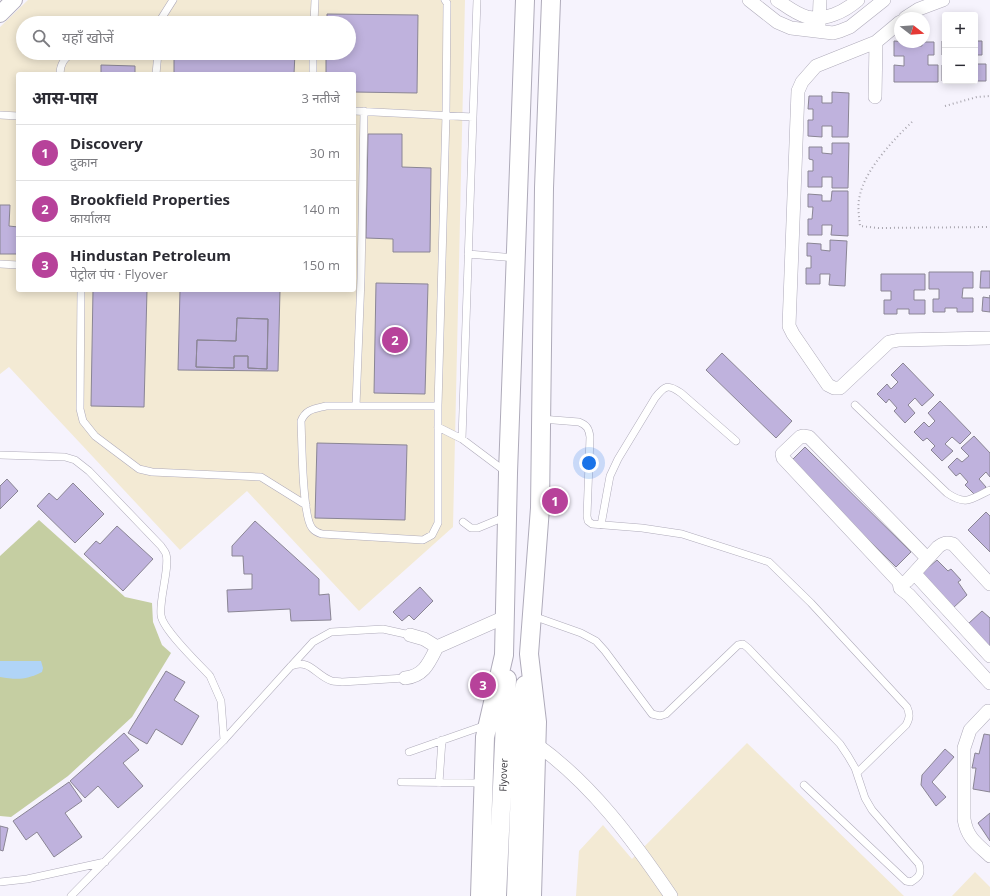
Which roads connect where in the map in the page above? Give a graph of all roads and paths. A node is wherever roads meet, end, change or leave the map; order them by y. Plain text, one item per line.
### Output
1 (14, 0) edge
2 (173, 0) edge
3 (314, 0) edge
4 (446, 0) edge
5 (477, 0) edge
6 (526, 0) edge
7 (551, 0) edge
8 (749, 0) edge
9 (777, 0) edge
10 (820, 0) edge
11 (884, 0) edge
12 (943, 0) edge
13 (854, 2) edge
14 (914, 12) edge
15 (0, 14) edge
16 (164, 16) edge
17 (314, 16) edge
18 (820, 17) junction
19 (894, 27) edge
20 (819, 32) junction
21 (876, 42) junction
22 (64, 60) edge
23 (157, 60) edge
24 (313, 60) edge
25 (60, 72) edge
26 (156, 72) edge
27 (313, 72) edge
28 (990, 96) edge
29 (875, 97) dead end
30 (945, 106) dead end
31 (356, 111) edge
32 (364, 111) junction
33 (0, 115) edge
34 (446, 115) junction
35 (16, 116) edge
36 (473, 117) junction
37 (912, 122) dead end
38 (990, 227) edge
39 (468, 254) junction
40 (516, 258) junction
41 (0, 264) edge
42 (16, 265) edge
43 (81, 292) edge
44 (990, 338) edge
45 (855, 405) dead end
46 (356, 406) junction
47 (438, 406) junction
48 (541, 419) junction
49 (438, 427) junction
50 (462, 440) junction
51 (736, 441) dead end
52 (0, 455) edge
53 (508, 473) junction
54 (990, 490) edge
55 (306, 505) junction
56 (507, 516) junction
57 (463, 522) dead end
58 (601, 525) junction
59 (928, 558) junction
60 (915, 574) junction
61 (899, 582) junction
62 (990, 584) edge
63 (532, 616) junction
64 (505, 617) junction
65 (410, 635) joint
66 (437, 647) junction
67 (504, 654) junction
68 (990, 656) edge
69 (290, 666) junction
70 (405, 678) joint
71 (990, 683) edge
72 (989, 710) edge
73 (488, 724) junction
74 (224, 740) junction
75 (442, 740) junction
76 (520, 750) junction
77 (409, 752) dead end
78 (857, 773) junction
79 (401, 782) dead end
80 (439, 782) junction
81 (484, 783) junction
82 (804, 785) dead end
83 (990, 856) edge
84 (105, 862) junction
85 (0, 882) edge
86 (71, 896) edge
87 (480, 896) edge
88 (497, 896) edge
89 (516, 896) edge
90 (532, 896) edge
91 (671, 896) edge

1 - 15 street
2 - 16 lane
3 - 17 lane
4 - 34 lane
5 - 36 lane
6 - 40 main road
7 - 48 main road
8 - 20 street
9 - 18 street
10 - 18 street
11 - 20 street
12 - 14 street
13 - 18 street
18 - 20 street
19 - 21 street
21 - 29 street
21 - 44 street
22 - 25 lane
23 - 26 lane
24 - 27 lane
28 - 30 path
31 - 32 lane
32 - 34 lane
32 - 46 lane
33 - 35 lane
34 - 36 lane
34 - 47 lane
36 - 39 lane
37 - 38 path
39 - 40 lane
39 - 50 lane
40 - 53 main road
41 - 42 lane
43 - 55 lane
45 - 54 lane
46 - 47 lane
46 - 55 lane
47 - 49 lane
48 - 58 lane
48 - 63 main road
49 - 50 lane
49 - 55 lane
50 - 53 lane
51 - 58 lane
52 - 74 lane
53 - 56 main road
56 - 57 lane
56 - 64 main road
58 - 78 lane
59 - 60 street
59 - 61 street
59 - 62 street
60 - 61 street
60 - 68 street
61 - 71 street
63 - 76 main road
63 - 78 lane
64 - 66 street
64 - 67 main road
65 - 66 street
65 - 69 lane
66 - 70 street
67 - 73 main road
67 - 76 main road, Flyover
69 - 70 lane
69 - 74 lane
72 - 83 street
73 - 75 lane
73 - 81 main road
74 - 84 lane
75 - 77 lane
75 - 80 lane
76 - 88 main road, Flyover
76 - 89 main road, Flyover
76 - 90 main road
76 - 91 street
78 - 82 lane
79 - 80 lane
80 - 81 lane
81 - 87 main road
84 - 85 lane
84 - 86 lane

